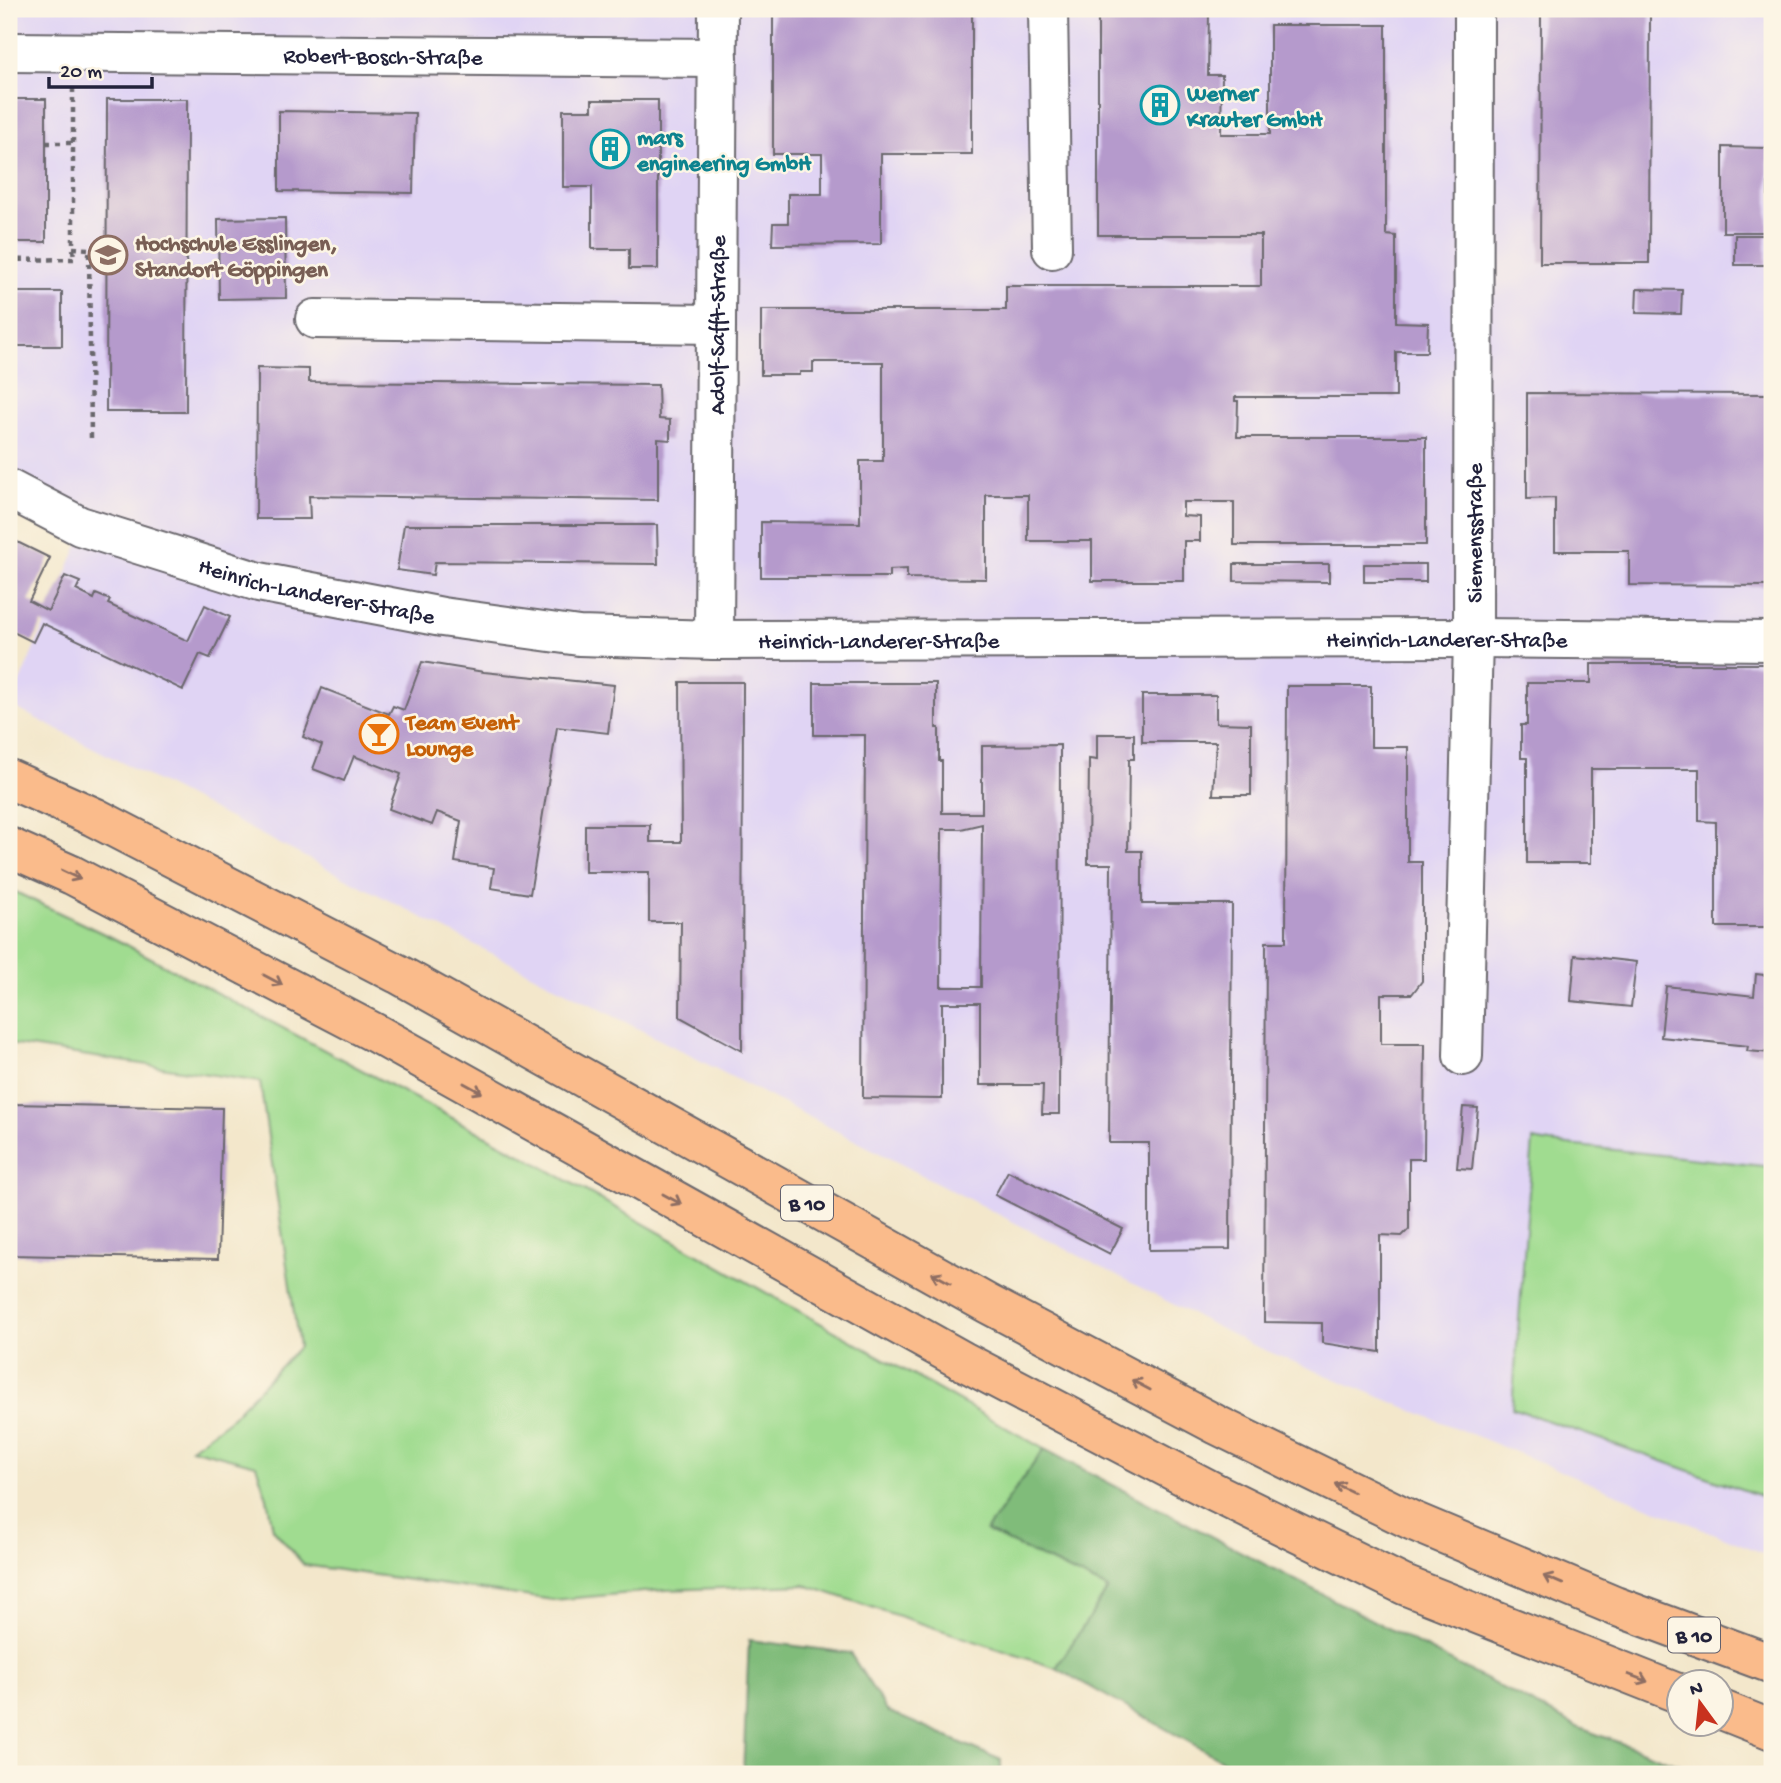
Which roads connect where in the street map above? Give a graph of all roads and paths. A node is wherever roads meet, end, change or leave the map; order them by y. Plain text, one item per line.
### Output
1 (718, 9) edge
2 (1048, 9) edge
3 (1474, 9) edge
4 (9, 52) edge
5 (73, 52) junction
6 (718, 58) junction
7 (46, 143) dead end
8 (73, 143) junction
9 (73, 248) junction
10 (1052, 248) dead end
11 (9, 260) edge
12 (316, 319) dead end
13 (716, 324) junction
14 (91, 439) dead end
15 (9, 489) edge
16 (1473, 638) junction
17 (714, 640) junction
18 (1772, 641) edge
19 (9, 779) edge
20 (9, 847) edge
21 (1463, 1056) dead end
22 (1772, 1664) edge
23 (1666, 1689) edge
24 (1736, 1716) edge
25 (1772, 1730) edge

1 - 6 street, Adolf-Safft-Straße
2 - 10 street
3 - 16 street, Siemensstraße
4 - 5 street, Robert-Bosch-Straße
5 - 6 street, Robert-Bosch-Straße
5 - 8 path
6 - 13 street, Adolf-Safft-Straße
7 - 8 path
8 - 9 path
9 - 11 path
9 - 14 path
12 - 13 street
13 - 17 street, Adolf-Safft-Straße
15 - 17 street, Heinrich-Landerer-Straße
16 - 17 street, Heinrich-Landerer-Straße
16 - 18 street, Heinrich-Landerer-Straße
16 - 21 street, Siemensstraße
22 -> 19 highway, B 10
20 -> 23 highway, B 10
24 - 25 highway

